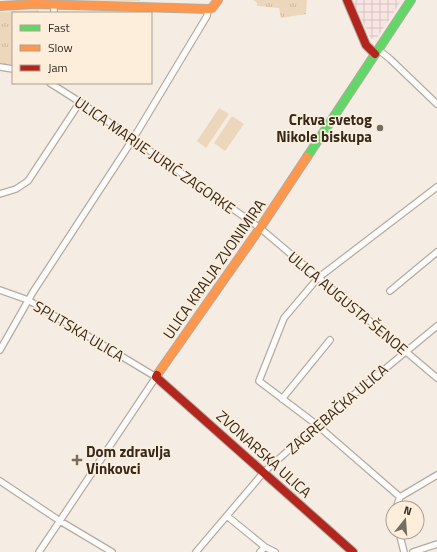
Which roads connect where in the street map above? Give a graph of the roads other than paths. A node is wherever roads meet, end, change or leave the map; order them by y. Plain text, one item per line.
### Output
1 (218, 0) edge
2 (347, 0) edge
3 (411, 0) edge
4 (0, 6) edge
5 (54, 9) edge
6 (208, 9) junction
7 (377, 52) junction
8 (0, 66) edge
9 (12, 68) edge
10 (52, 84) edge
11 (80, 102) junction
12 (437, 104) edge
13 (133, 139) junction
14 (437, 187) edge
15 (0, 194) edge
16 (260, 228) junction
17 (437, 252) edge
18 (318, 278) junction
19 (0, 290) edge
20 (390, 291) dead end
21 (28, 300) junction
22 (437, 326) edge
23 (330, 340) dead end
24 (0, 350) edge
25 (405, 351) junction
26 (156, 377) junction
27 (437, 378) edge
28 (282, 399) junction
29 (316, 425) junction
30 (264, 472) junction
31 (437, 475) edge
32 (0, 481) edge
33 (400, 498) joint
34 (227, 516) junction
35 (60, 521) junction
36 (401, 540) edge
37 (437, 544) edge
38 (265, 547) junction
39 (39, 552) edge
40 (112, 552) edge
41 (196, 552) edge
42 (260, 552) edge
43 (275, 552) edge
44 (353, 552) edge
45 (404, 552) edge
46 (413, 552) edge

1 - 6 main road
2 - 7 main road
3 - 7 main road, ULICA KRALJA ZVONIMIRA
4 - 5 main road
5 - 6 main road
6 - 13 street
7 - 12 street
7 - 16 main road, ULICA KRALJA ZVONIMIRA
8 - 9 street
10 - 11 street, ULICA MARIJE JURIĆ ZAGORKE
11 - 13 street, ULICA MARIJE JURIĆ ZAGORKE
11 - 15 street
13 - 16 street, ULICA MARIJE JURIĆ ZAGORKE
13 - 21 street
14 - 18 street
16 - 18 street, ULICA AUGUSTA ŠENOE
16 - 26 main road, ULICA KRALJA ZVONIMIRA
17 - 20 street
18 - 25 street, ULICA AUGUSTA ŠENOE
18 - 28 street
19 - 21 street, SPLITSKA ULICA
21 - 24 street
21 - 26 street, SPLITSKA ULICA
22 - 25 street, ZAGREBAČKA ULICA
23 - 28 street
25 - 27 street, ULICA AUGUSTA ŠENOE
25 - 29 street, ZAGREBAČKA ULICA
26 - 30 main road, ZVONARSKA ULICA
26 - 35 street, ULICA KRALJA ZVONIMIRA
28 - 29 street
29 - 30 street, ZAGREBAČKA ULICA
29 - 33 street
30 - 34 street, ZAGREBAČKA ULICA
30 - 44 main road, ZVONARSKA ULICA
31 - 33 street
32 - 35 street
34 - 38 street
34 - 41 street, ZAGREBAČKA ULICA
35 - 39 street, ULICA KRALJA ZVONIMIRA
35 - 40 street
36 - 45 street
37 - 46 street
38 - 42 street
38 - 43 street

